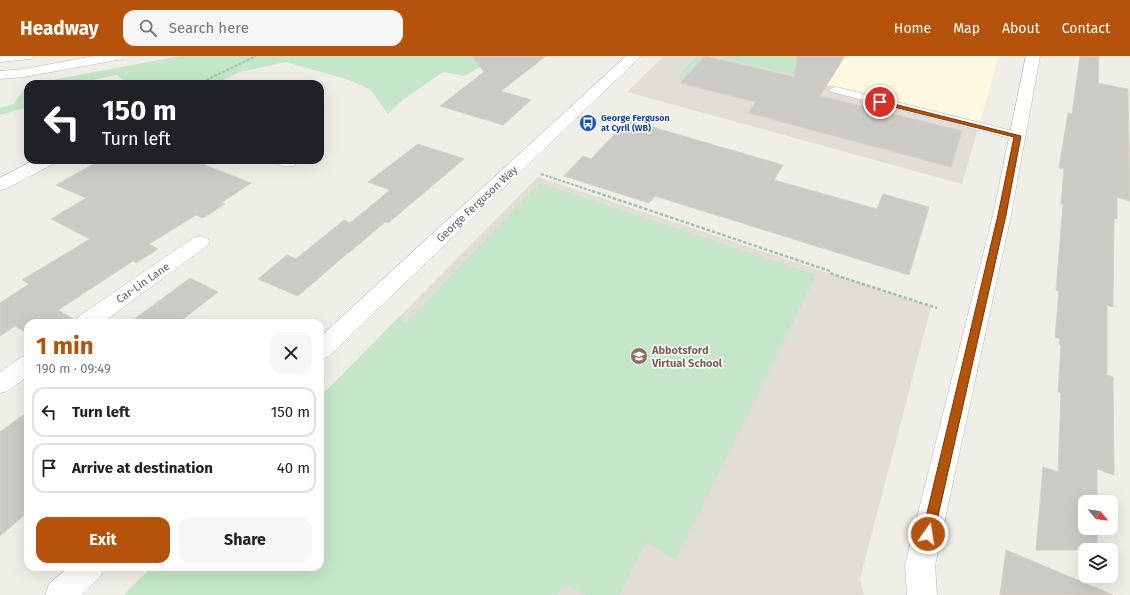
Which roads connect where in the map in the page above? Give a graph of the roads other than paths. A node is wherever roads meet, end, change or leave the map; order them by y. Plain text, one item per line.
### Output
1 (30, 56) edge
2 (117, 56) edge
3 (634, 56) edge
4 (1033, 56) edge
5 (0, 59) edge
6 (0, 75) edge
7 (836, 90) dead end
8 (1017, 136) junction
9 (39, 164) edge
10 (0, 185) edge
11 (200, 242) dead end
12 (92, 319) edge
13 (324, 347) edge
14 (24, 367) edge
15 (0, 384) edge
16 (86, 571) edge
17 (60, 595) edge
18 (922, 595) edge

1 - 5 lane
2 - 6 street
3 - 13 street, George Ferguson Way
4 - 8 street
7 - 8 lane
8 - 18 street
9 - 10 street
11 - 12 street, Car-Lin Lane
14 - 15 street
16 - 17 street

